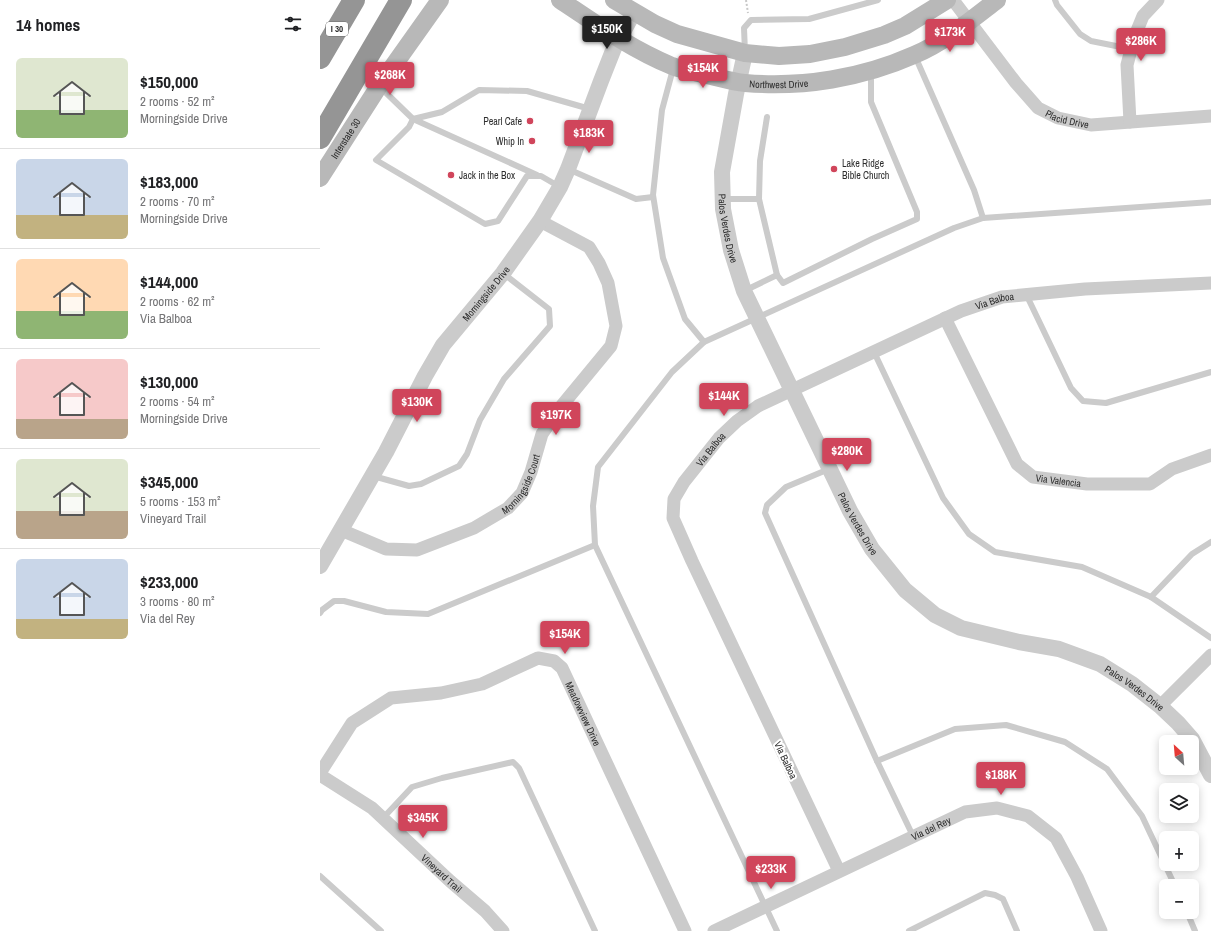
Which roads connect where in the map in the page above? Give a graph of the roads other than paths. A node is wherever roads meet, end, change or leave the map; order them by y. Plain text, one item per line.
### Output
1 (354, 0) edge
2 (401, 0) edge
3 (440, 0) edge
4 (560, 0) edge
5 (614, 0) edge
6 (878, 0) edge
7 (947, 0) edge
8 (953, 0) edge
9 (997, 0) edge
10 (1055, 0) edge
11 (1158, 0) edge
12 (634, 12) junction
13 (969, 22) junction
14 (618, 39) junction
15 (1131, 49) junction
16 (745, 53) junction
17 (914, 55) junction
18 (320, 58) edge
19 (674, 66) junction
20 (871, 70) junction
21 (739, 82) junction
22 (379, 86) junction
23 (591, 109) junction
24 (1211, 116) edge
25 (767, 117) dead end
26 (413, 119) junction
27 (1130, 122) junction
28 (320, 138) edge
29 (568, 169) junction
30 (541, 176) junction
31 (320, 178) edge
32 (560, 187) junction
33 (653, 198) junction
34 (722, 199) junction
35 (759, 199) junction
36 (1211, 202) edge
37 (983, 218) junction
38 (540, 221) junction
39 (503, 273) junction
40 (777, 275) junction
41 (1211, 283) edge
42 (744, 291) junction
43 (1026, 294) junction
44 (758, 318) junction
45 (945, 318) junction
46 (704, 342) junction
47 (874, 352) junction
48 (1211, 372) edge
49 (793, 390) junction
50 (1211, 455) edge
51 (829, 468) junction
52 (373, 476) junction
53 (341, 530) junction
54 (1211, 542) edge
55 (595, 544) junction
56 (320, 566) edge
57 (1151, 597) junction
58 (320, 613) edge
59 (1211, 638) edge
60 (1211, 655) edge
61 (1160, 706) junction
62 (877, 761) junction
63 (320, 774) edge
64 (1211, 775) edge
65 (383, 818) junction
66 (913, 836) junction
67 (839, 871) junction
68 (320, 876) edge
69 (1171, 879) edge
70 (764, 907) junction
71 (1190, 919) edge
72 (382, 931) edge
73 (503, 931) edge
74 (595, 931) edge
75 (685, 931) edge
76 (714, 931) edge
77 (776, 931) edge
78 (909, 931) edge
79 (1017, 931) edge
80 (1101, 931) edge
81 (1195, 931) edge

1 - 18 highway, I 30
2 - 28 highway
3 - 22 main road, Interstate 30
4 - 14 main road, Northwest Drive
5 - 12 main road
6 - 16 lane
7 - 16 main road
8 - 13 street, Placid Drive
9 - 13 main road, Northwest Drive
10 - 15 lane
11 - 15 street
12 - 14 street, Morningside Drive
12 - 16 main road
13 - 17 main road, Northwest Drive
13 - 27 street, Placid Drive
14 - 19 main road, Northwest Drive
14 - 23 street, Morningside Drive
15 - 27 street
16 - 21 street, Palos Verdes Drive
17 - 20 main road, Northwest Drive
17 - 37 lane
19 - 21 main road, Northwest Drive
19 - 33 lane
20 - 21 main road, Northwest Drive
20 - 40 lane
21 - 34 street, Palos Verdes Drive
22 - 26 lane
22 - 31 main road, Interstate 30
23 - 26 lane
23 - 29 street, Morningside Drive
24 - 27 street, Placid Drive
25 - 35 lane
26 - 30 lane
26 - 30 lane
29 - 32 street, Morningside Drive
29 - 33 lane
30 - 32 lane
32 - 38 street, Morningside Drive
33 - 46 lane
34 - 35 lane
34 - 42 street, Palos Verdes Drive
35 - 40 lane
36 - 37 lane
37 - 44 lane
38 - 39 street, Morningside Drive
38 - 53 street, Morningside Court
39 - 52 street, Morningside Drive
39 - 52 lane
40 - 42 lane
41 - 43 street, Via Balboa
42 - 44 street, Palos Verdes Drive
43 - 45 street, Via Balboa
43 - 48 lane
44 - 46 lane
44 - 49 street, Palos Verdes Drive
45 - 47 street, Via Balboa
45 - 50 street, Via Valencia
46 - 55 lane
47 - 49 street, Via Balboa
47 - 57 lane
49 - 51 street, Palos Verdes Drive
49 - 67 street, Via Balboa
51 - 61 street, Palos Verdes Drive
51 - 62 lane
52 - 53 street, Morningside Drive
53 - 56 street, Morningside Drive
54 - 57 lane
55 - 58 lane
55 - 70 lane
57 - 59 lane
60 - 61 street
61 - 64 street, Palos Verdes Drive
62 - 66 lane
62 - 69 lane
63 - 65 street, Vineyard Trail
63 - 75 street, Meadowview Drive
65 - 73 street, Vineyard Trail
65 - 74 lane
66 - 67 street, Via del Rey
66 - 80 street, Via del Rey
67 - 70 street, Via del Rey
68 - 72 lane
70 - 76 street, Via del Rey
70 - 77 lane
71 - 81 lane
78 - 79 lane

